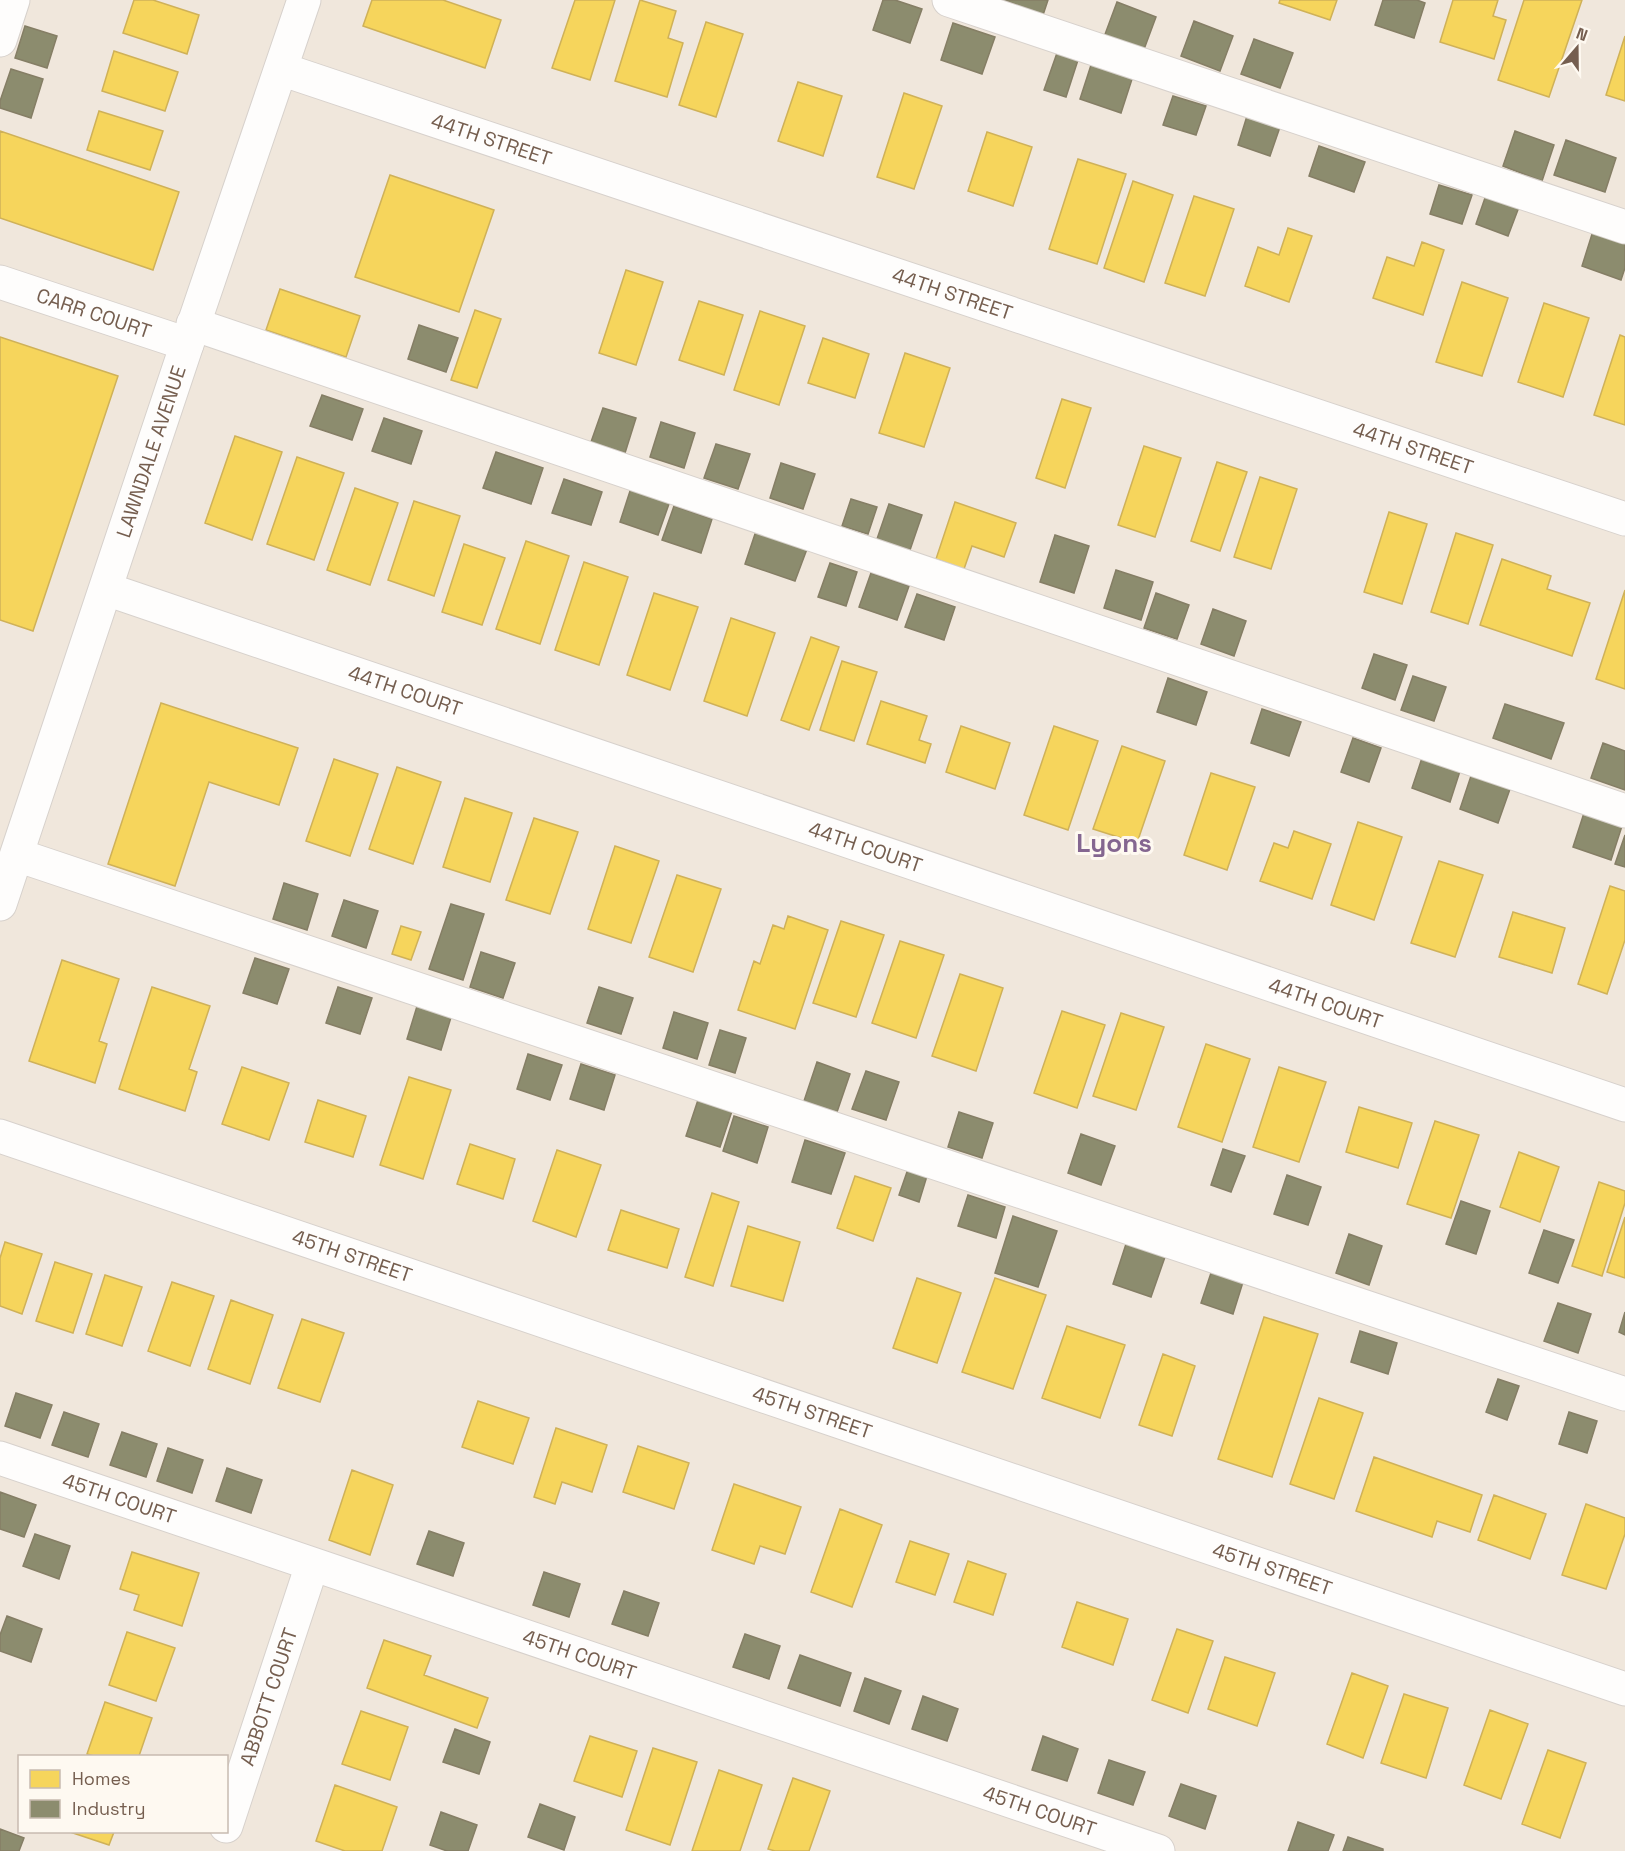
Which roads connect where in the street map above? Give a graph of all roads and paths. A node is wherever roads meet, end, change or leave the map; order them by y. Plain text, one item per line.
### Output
1 (14, 0) edge
2 (304, 0) edge
3 (949, 0) edge
4 (0, 40) edge
5 (280, 69) junction
6 (1625, 227) edge
7 (0, 282) edge
8 (190, 334) junction
9 (1625, 519) edge
10 (106, 589) junction
11 (1625, 811) edge
12 (6, 879) edge
13 (1625, 1105) edge
14 (0, 1136) edge
15 (1625, 1394) edge
16 (0, 1458) edge
17 (312, 1565) junction
18 (1625, 1689) edge
19 (228, 1820) edge
20 (225, 1833) edge
21 (218, 1851) edge
22 (1158, 1851) edge

1 - 4 street
2 - 5 street, LAWNDALE AVENUE
3 - 6 street
5 - 8 street, LAWNDALE AVENUE
5 - 9 street, 44TH STREET
7 - 8 street, CARR COURT
8 - 10 street, LAWNDALE AVENUE
8 - 11 street, CARR COURT
10 - 12 street, LAWNDALE AVENUE
10 - 13 street, 44TH COURT
12 - 15 street
14 - 18 street, 45TH STREET
16 - 17 street, 45TH COURT
17 - 19 street, ABBOTT COURT
17 - 22 street, 45TH COURT
20 - 21 street

